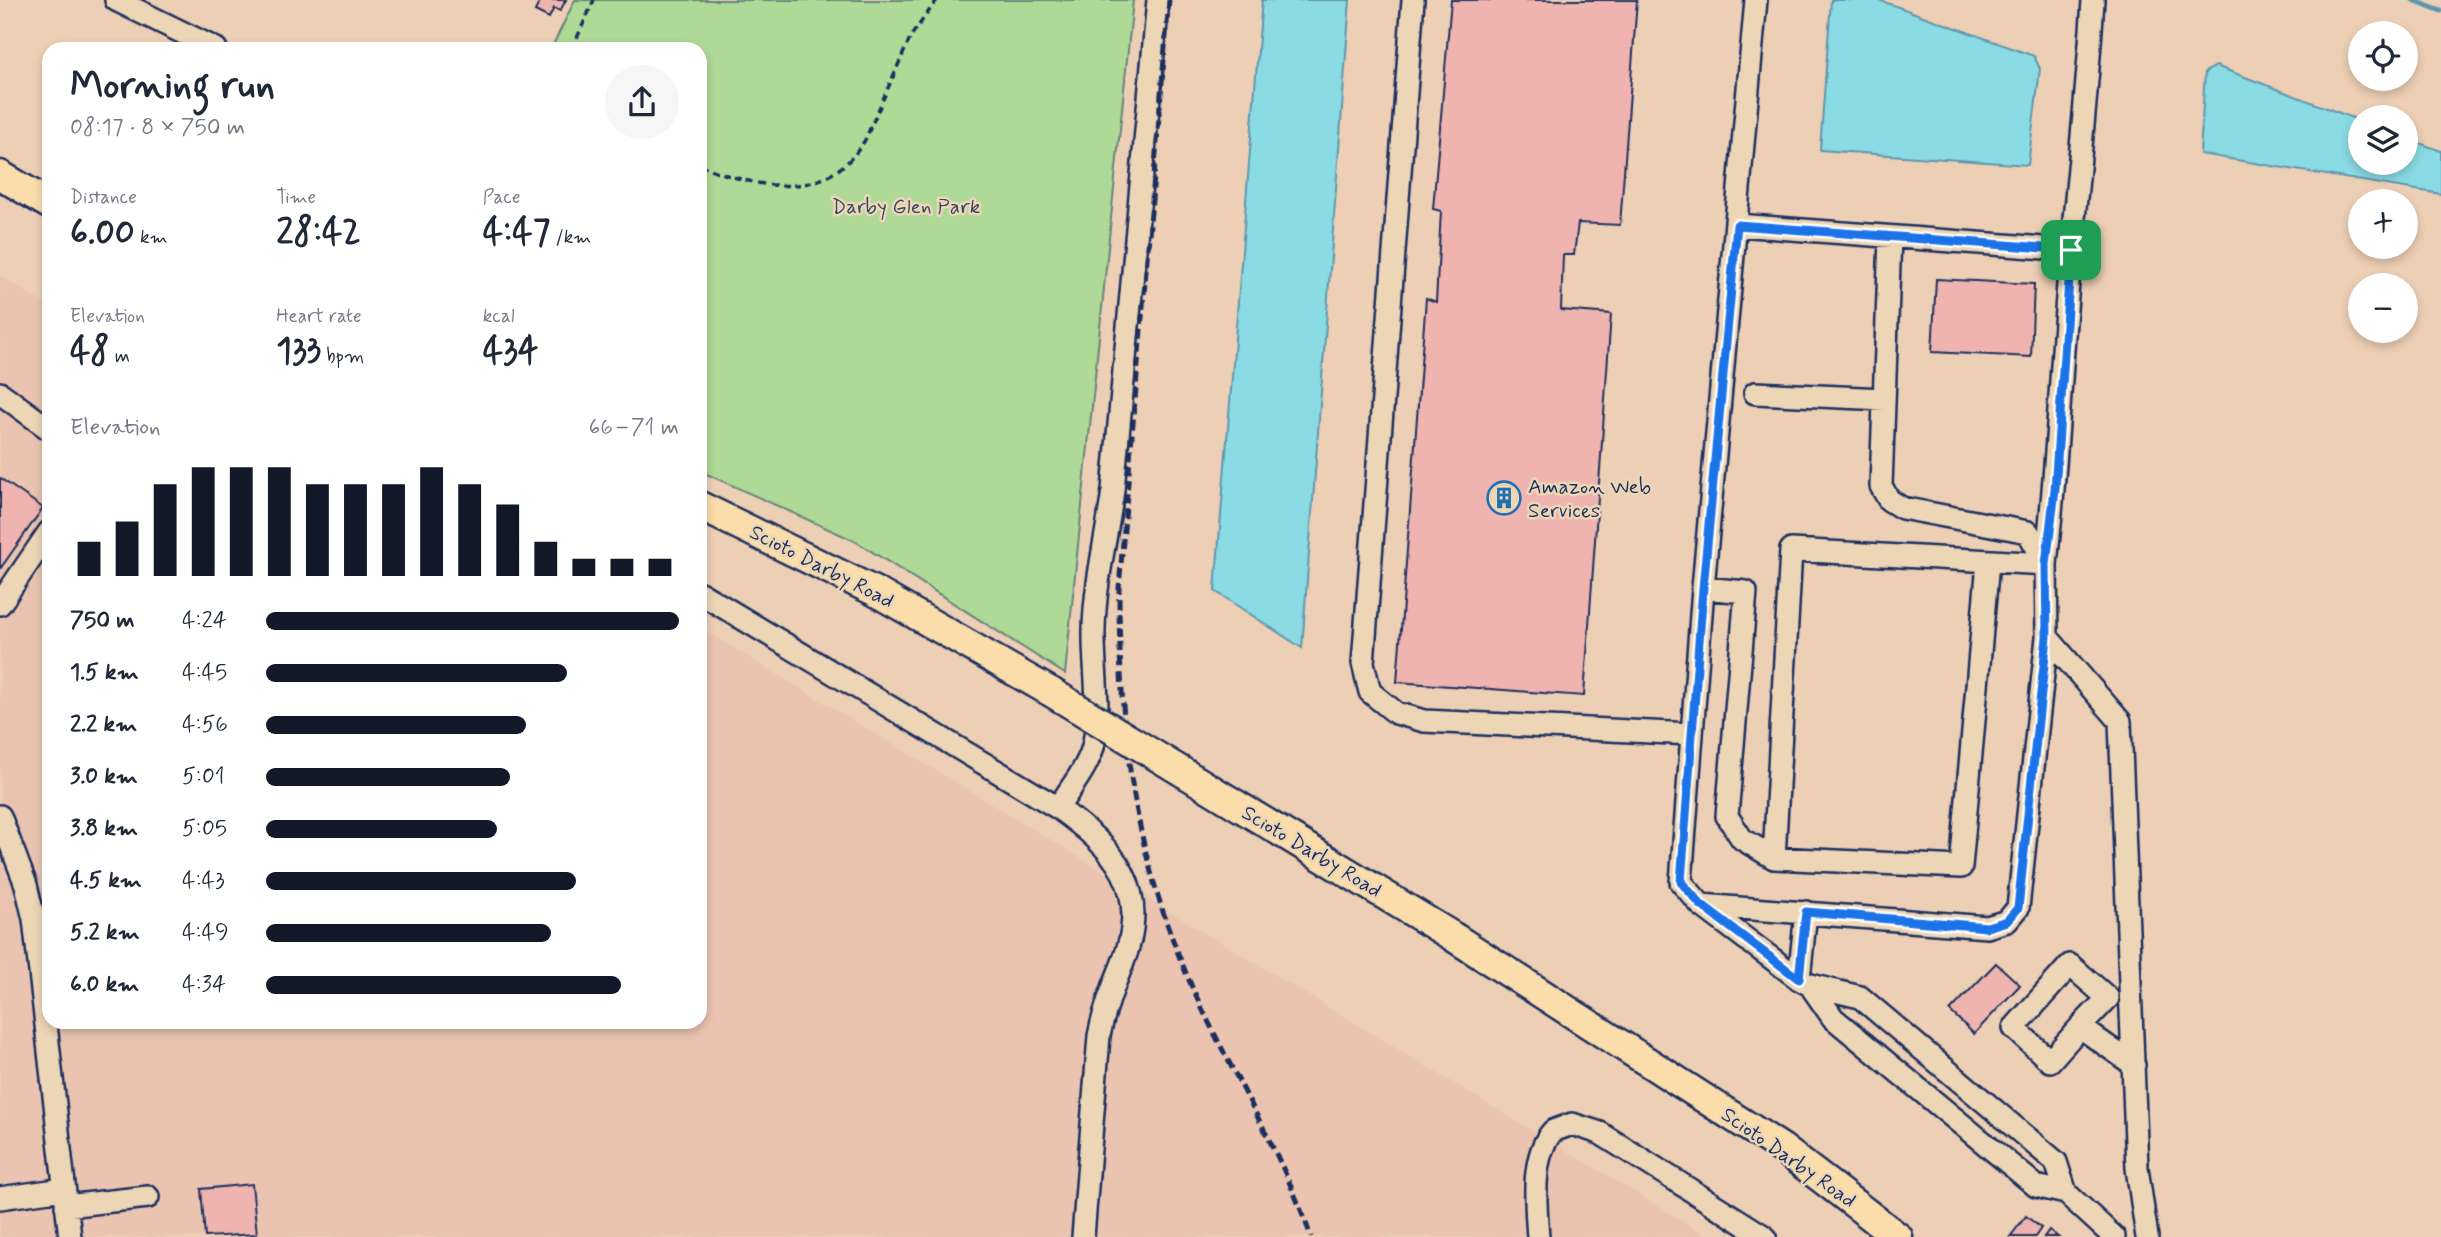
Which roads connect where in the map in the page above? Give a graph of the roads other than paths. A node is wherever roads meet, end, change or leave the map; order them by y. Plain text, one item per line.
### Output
1 (116, 0) edge
2 (1158, 0) edge
3 (1413, 0) edge
4 (1756, 0) edge
5 (2093, 0) edge
6 (202, 42) edge
7 (0, 175) edge
8 (42, 200) edge
9 (1737, 225) junction
10 (1890, 237) junction
11 (2071, 250) junction
12 (0, 393) edge
13 (1755, 394) dead end
14 (1884, 399) junction
15 (42, 424) edge
16 (707, 509) edge
17 (42, 542) edge
18 (1988, 562) junction
19 (2046, 564) junction
20 (1703, 588) junction
21 (707, 597) edge
22 (0, 604) edge
23 (2047, 637) junction
24 (1692, 734) junction
25 (1058, 808) junction
26 (0, 817) edge
27 (1774, 858) junction
28 (1701, 905) junction
29 (1806, 912) junction
30 (1805, 982) junction
31 (42, 991) edge
32 (2080, 1027) junction
33 (46, 1029) edge
34 (2134, 1065) junction
35 (2066, 1194) junction
36 (65, 1197) junction
37 (0, 1198) edge
38 (148, 1198) dead end
39 (70, 1237) edge
40 (1083, 1237) edge
41 (1538, 1237) edge
42 (1765, 1237) edge
43 (1898, 1237) edge
44 (2113, 1237) edge
45 (2147, 1237) edge

1 - 6 street
2 - 25 street
3 - 24 street
4 - 9 street
5 - 11 street
7 - 8 main road
9 - 10 street
9 - 20 street
10 - 11 street
10 - 14 street
11 - 19 street
12 - 15 street
13 - 14 street
14 - 19 street
16 - 43 main road, Scioto Darby Road, bridge
17 - 22 street
18 - 19 street
18 - 27 street
18 - 27 street
19 - 23 street
20 - 24 street
20 - 27 street
21 - 25 street
23 - 29 street
23 - 34 street
24 - 28 street
25 - 40 street
26 - 31 street
28 - 29 street
28 - 30 street
29 - 30 street
30 - 35 street
30 - 35 street
32 - 32 street
32 - 34 street
33 - 36 street
34 - 45 street
35 - 44 street
36 - 37 street
36 - 38 street
36 - 39 street
41 - 42 street

